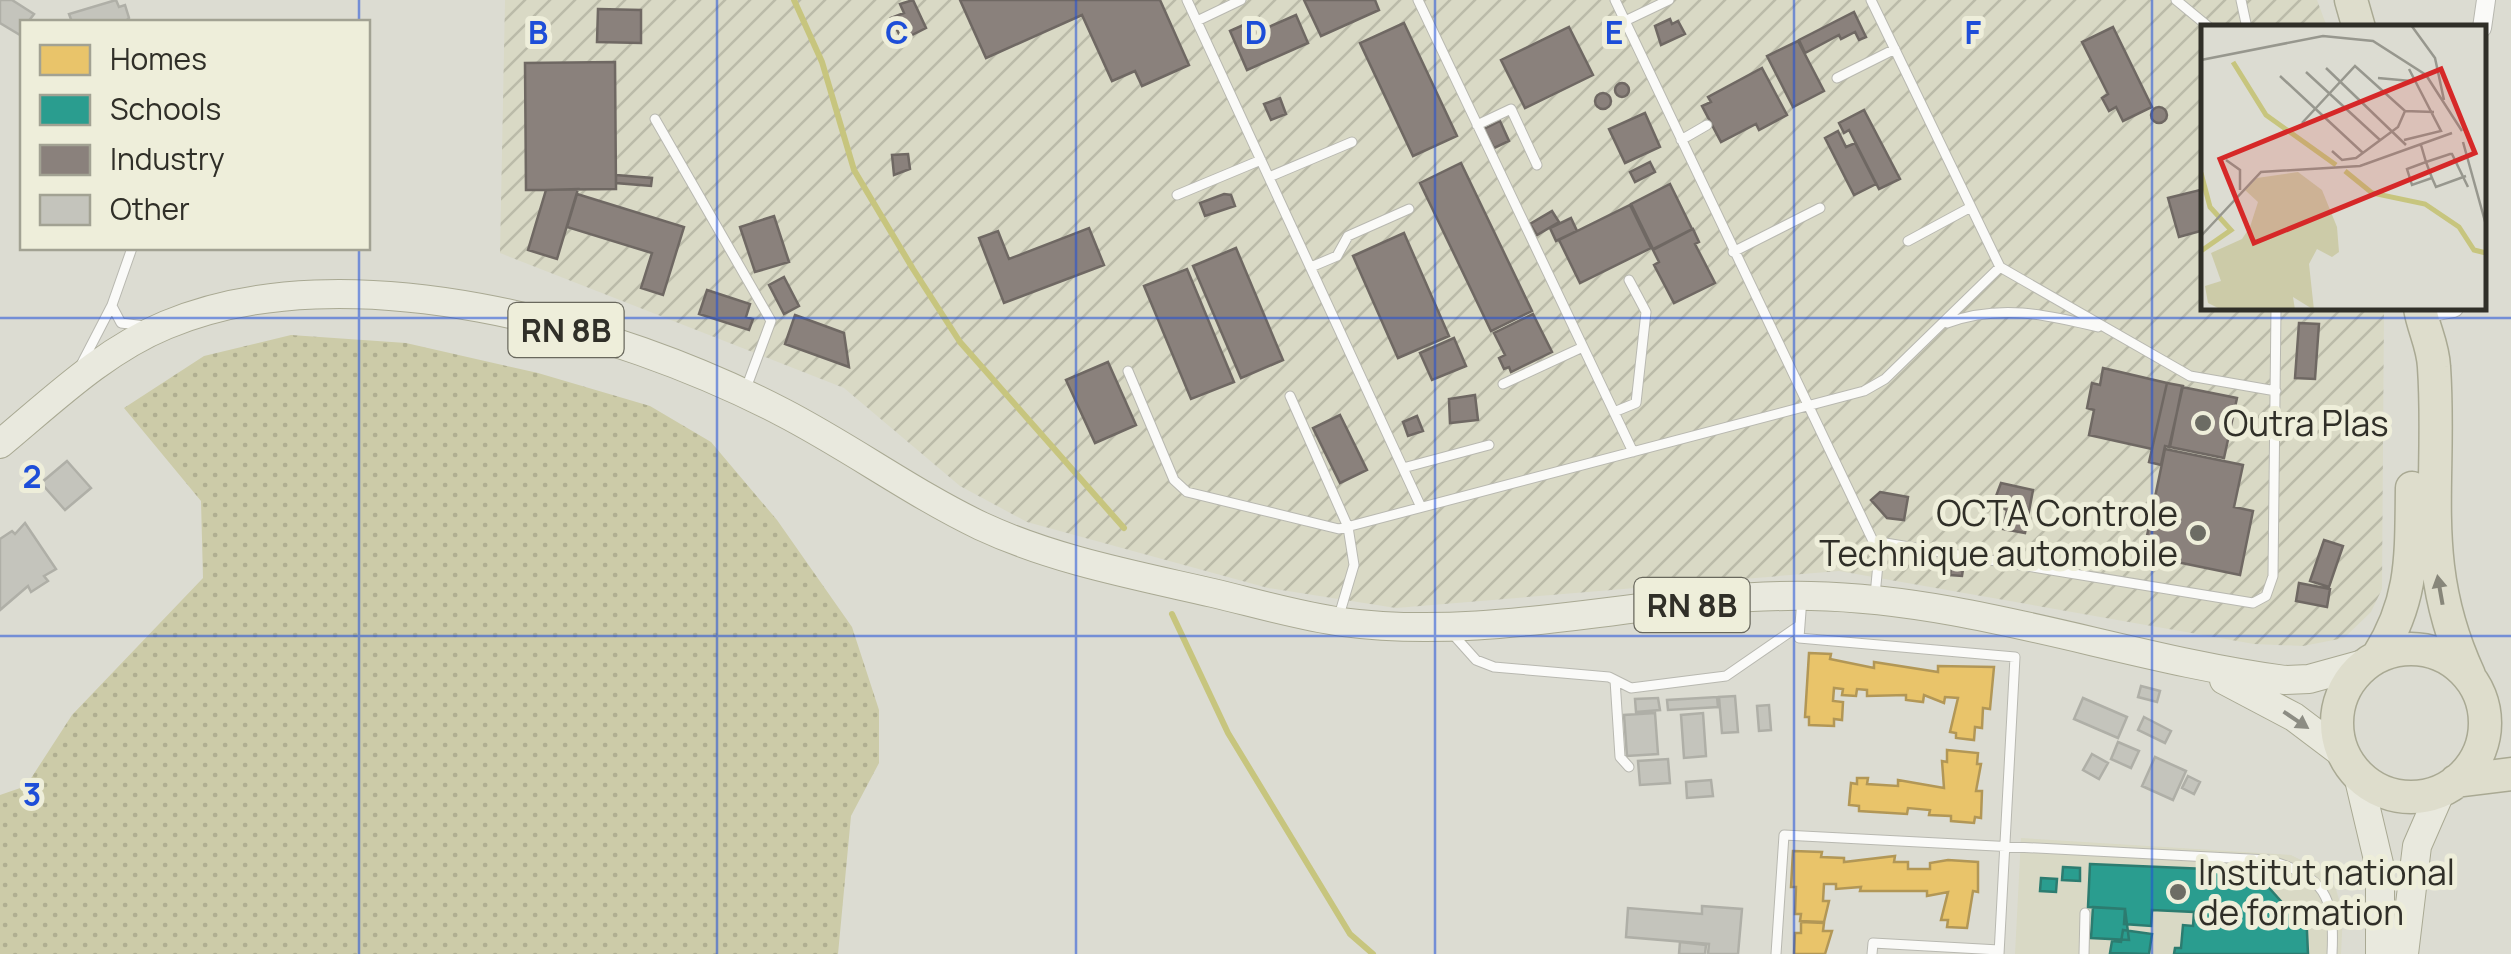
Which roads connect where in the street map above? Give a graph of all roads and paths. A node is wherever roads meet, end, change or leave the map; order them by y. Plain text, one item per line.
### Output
1 (1187, 0) edge
2 (1241, 0) edge
3 (1418, 0) edge
4 (1615, 0) edge
5 (1669, 0) edge
6 (1871, 0) edge
7 (2176, 0) edge
8 (2241, 0) edge
9 (2350, 0) edge
10 (2486, 0) edge
11 (1650, 4) edge
12 (1197, 21) junction
13 (1625, 21) junction
14 (2206, 25) edge
15 (2247, 25) edge
16 (2358, 25) edge
17 (2482, 25) edge
18 (1895, 50) junction
19 (1837, 78) dead end
20 (655, 119) dead end
21 (1477, 125) junction
22 (1707, 126) dead end
23 (1680, 140) junction
24 (1352, 142) dead end
25 (1261, 160) junction
26 (1538, 165) dead end
27 (1269, 177) junction
28 (1178, 195) dead end
29 (1971, 207) junction
30 (1820, 208) dead end
31 (1409, 209) dead end
32 (1908, 241) dead end
33 (131, 250) edge
34 (1734, 252) junction
35 (1310, 267) junction
36 (2000, 267) junction
37 (1629, 280) dead end
38 (112, 305) junction
39 (2276, 310) edge
40 (2420, 311) edge
41 (1942, 324) junction
42 (163, 326) junction
43 (2110, 330) junction
44 (1582, 347) junction
45 (1128, 372) dead end
46 (1502, 384) dead end
47 (69, 387) junction
48 (2276, 391) junction
49 (744, 393) junction
50 (1290, 396) dead end
51 (1807, 409) junction
52 (1614, 412) junction
53 (0, 444) edge
54 (1489, 446) dead end
55 (1633, 452) junction
56 (1403, 468) junction
57 (1420, 506) junction
58 (1348, 527) junction
59 (1872, 542) junction
60 (1803, 596) junction
61 (1874, 598) junction
62 (1337, 622) junction
63 (1800, 625) junction
64 (2018, 625) junction
65 (1448, 629) junction
66 (2016, 657) junction
67 (2373, 660) junction
68 (2181, 661) junction
69 (1616, 680) junction
70 (2476, 689) junction
71 (2511, 723) edge
72 (2351, 764) junction
73 (1629, 767) dead end
74 (2511, 774) edge
75 (2448, 786) junction
76 (2004, 849) junction
77 (2085, 913) dead end
78 (1999, 952) edge
79 (1776, 954) edge
80 (1872, 954) edge
81 (2084, 954) edge
82 (2332, 954) edge
83 (2380, 954) edge
84 (2404, 954) edge

1 - 12 lane
2 - 12 lane
3 - 21 lane
4 - 13 lane
5 - 11 lane
6 - 18 lane
7 - 14 lane
8 - 15 lane
9 - 16 highway
10 - 17 street
11 - 13 lane
12 - 25 lane
13 - 23 lane
18 - 19 lane
18 - 29 lane
20 - 49 lane
21 - 26 lane
21 - 44 lane
22 - 23 lane
23 - 34 lane
24 - 27 lane
25 - 27 lane
25 - 28 lane
27 - 35 lane
29 - 32 lane
29 - 36 lane
30 - 34 lane
31 - 35 lane
33 - 38 lane
34 - 51 lane
35 - 56 lane
36 - 41 lane
36 - 43 lane
37 - 52 lane
38 - 42 lane
38 - 47 lane
39 - 48 lane
40 - 67 highway
70 -> 40 highway
41 - 43 lane
41 - 51 lane
42 - 47 main road, RN 8B
42 - 49 main road, RN 8B
43 - 48 lane
44 - 46 lane
44 - 52 lane
45 - 58 lane
47 - 53 main road, RN 8B
48 - 59 lane
49 - 62 main road, RN 8B
50 - 58 lane
51 - 55 lane
51 - 59 lane
52 - 55 lane
54 - 56 lane
55 - 57 lane
56 - 57 lane
57 - 58 lane
58 - 62 lane
59 - 61 lane
60 - 61 main road, RN 8B
60 - 63 lane
60 - 65 main road, RN 8B
61 - 64 main road, RN 8B
62 - 65 main road, RN 8B
63 - 66 lane
63 - 69 lane
64 - 66 lane
64 - 68 main road, RN 8B
65 - 69 lane
66 - 76 lane
67 - 68 main road, RN 8B
67 - 70 highway
67 - 72 highway
68 -> 72 main road, RN 8B
69 - 73 lane
70 - 71 highway
70 - 75 highway
72 - 75 highway
72 - 83 main road
74 - 75 highway
75 - 84 main road
76 - 78 lane
76 - 79 lane
76 - 82 lane
77 - 81 lane
78 - 80 lane

